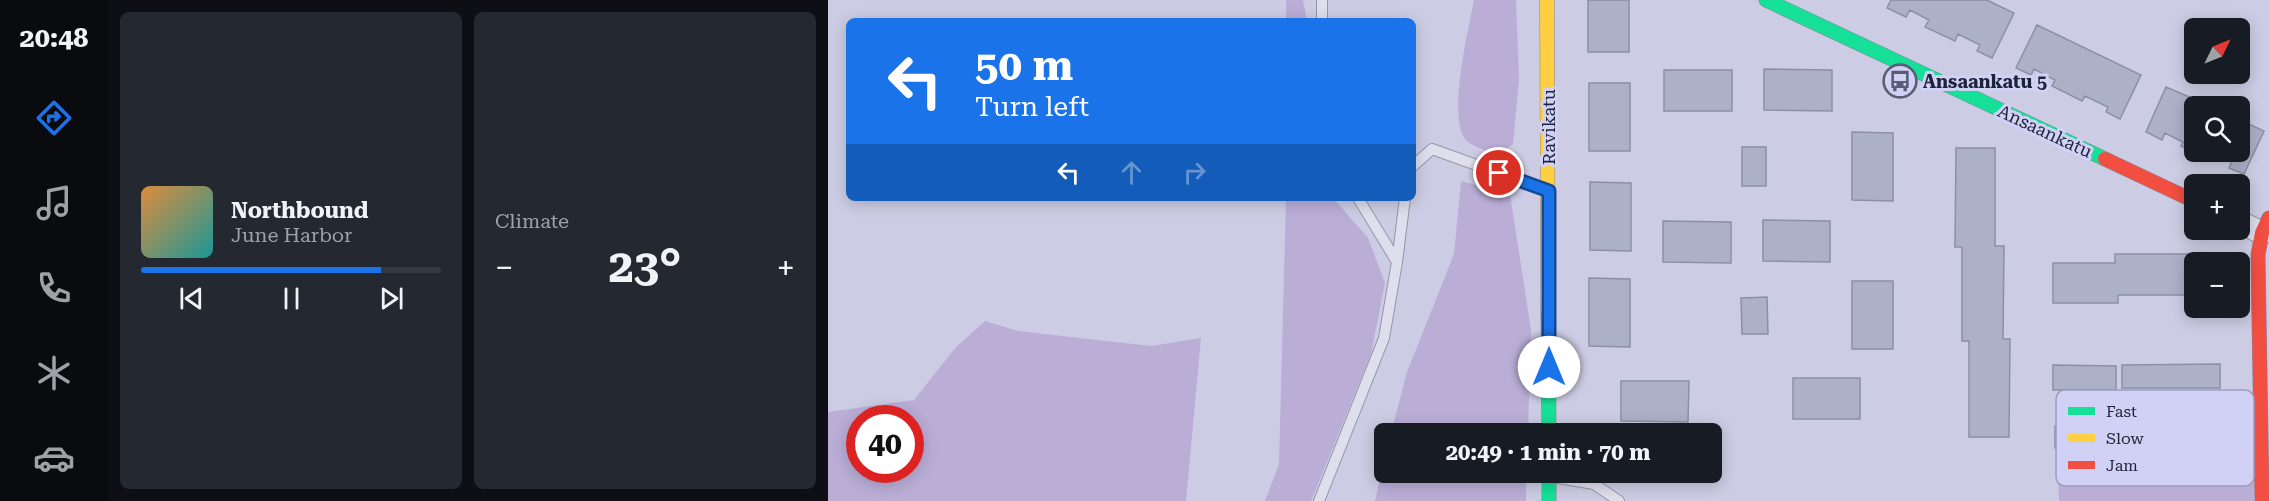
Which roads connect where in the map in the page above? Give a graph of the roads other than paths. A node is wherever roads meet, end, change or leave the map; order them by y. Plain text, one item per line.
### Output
1 (1322, 0) edge
2 (1547, 0) edge
3 (1766, 0) edge
4 (1322, 18) edge
5 (1416, 163) edge
6 (1549, 191) junction
7 (2184, 196) edge
8 (1360, 201) edge
9 (1406, 201) edge
10 (2250, 223) edge
11 (2266, 225) edge
12 (1397, 262) junction
13 (1549, 423) edge
14 (1549, 483) edge
15 (1594, 483) edge
16 (1319, 501) edge
17 (1549, 501) edge
18 (1619, 501) edge
19 (2262, 501) edge

1 - 4 lane
2 - 6 street, Ravikatu
3 - 7 street, Ansaankatu
5 - 6 lane
6 - 13 street, Ravikatu
8 - 12 lane
9 - 12 lane
10 - 11 street
11 - 19 street
12 - 16 lane
14 - 17 street
15 - 18 lane

